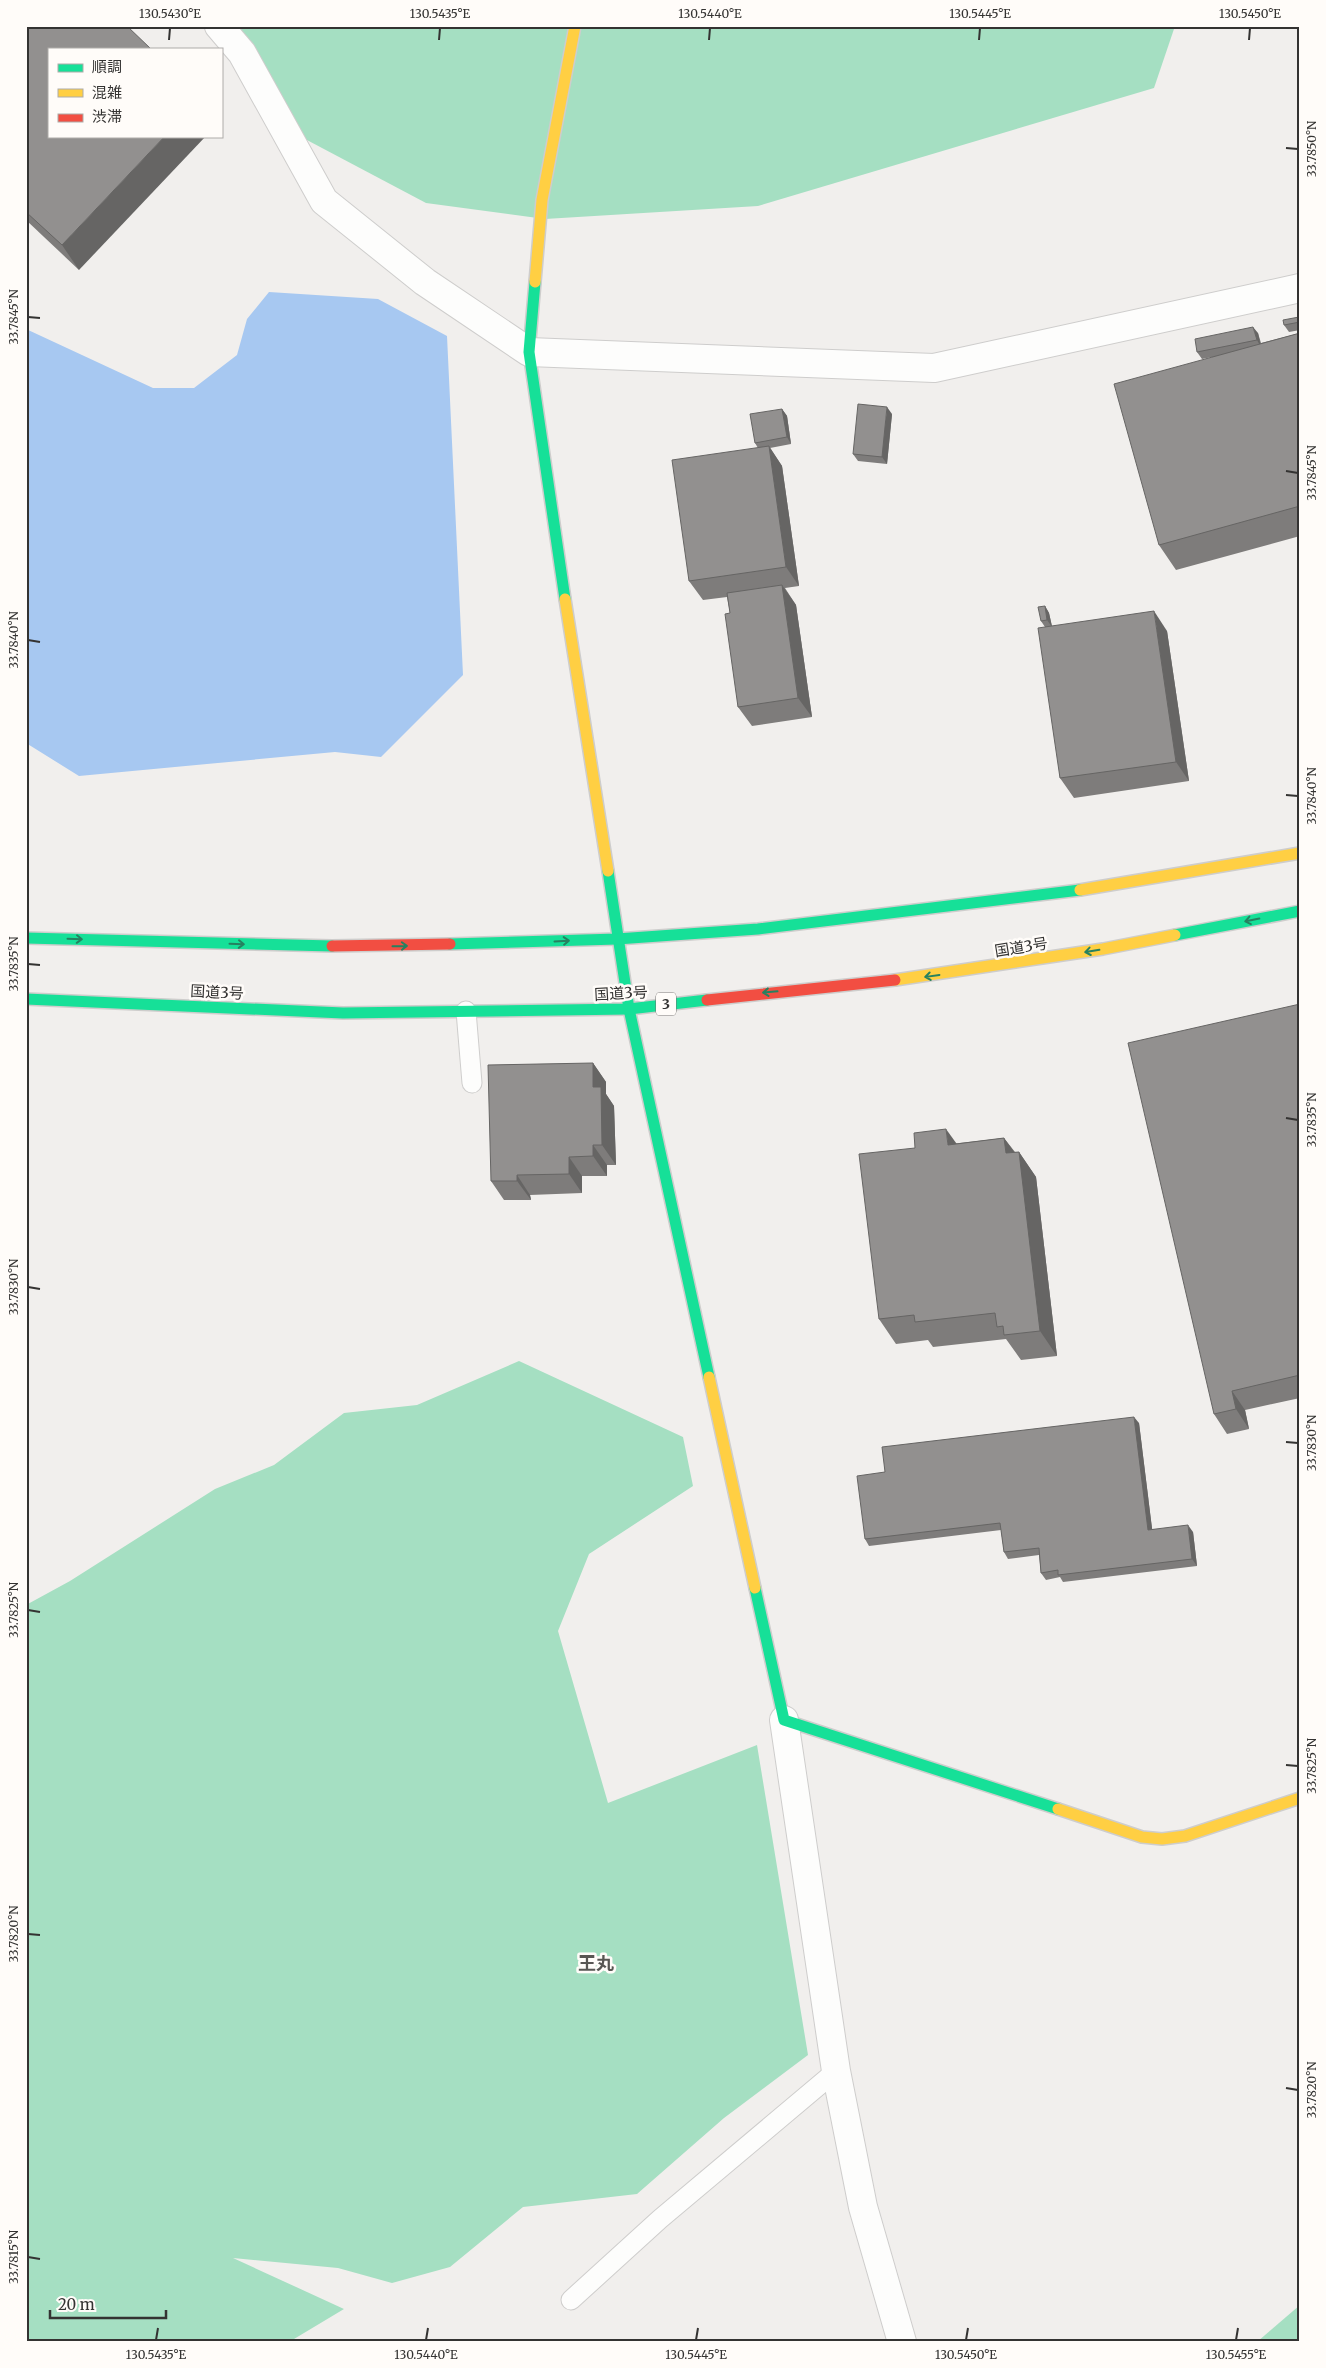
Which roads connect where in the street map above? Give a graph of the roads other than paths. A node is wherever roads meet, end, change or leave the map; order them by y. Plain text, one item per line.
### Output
1 (219, 26) edge
2 (575, 26) edge
3 (1300, 288) edge
4 (529, 352) junction
5 (1300, 853) edge
6 (1300, 911) edge
7 (26, 938) edge
8 (617, 939) junction
9 (26, 999) edge
10 (629, 1009) junction
11 (466, 1011) junction
12 (472, 1083) dead end
13 (784, 1720) junction
14 (1300, 1798) edge
15 (836, 2071) junction
16 (571, 2300) dead end
17 (902, 2342) edge

1 - 4 street
2 - 4 main road
3 - 4 street
4 - 8 main road
5 - 8 main road
6 -> 10 main road, 国道3号 / 3
7 -> 8 main road
8 - 10 main road
9 - 11 main road, 国道3号 / 3
10 - 11 main road, 国道3号 / 3
10 - 13 main road
11 - 12 lane
13 - 14 main road
13 - 15 street
15 - 16 lane
15 - 17 street

